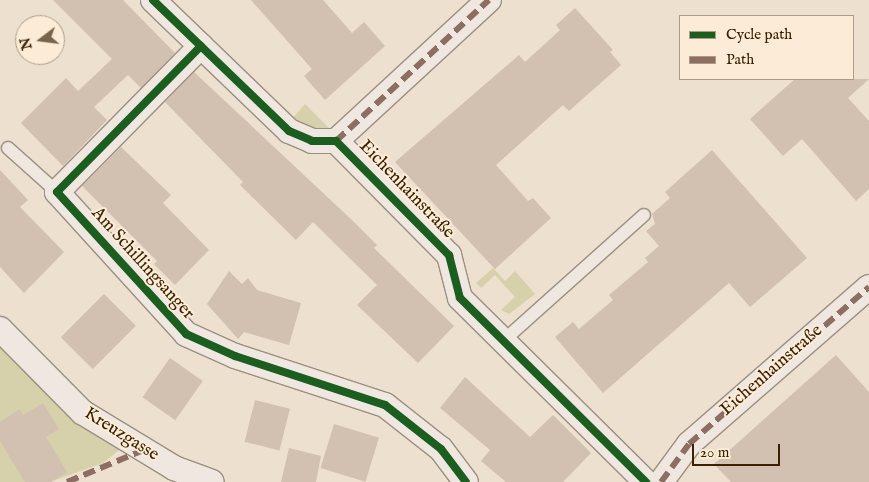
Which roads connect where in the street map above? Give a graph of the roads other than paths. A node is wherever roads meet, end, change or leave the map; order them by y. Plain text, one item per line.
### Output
1 (153, 0) edge
2 (488, 0) edge
3 (201, 46) junction
4 (336, 141) junction
5 (8, 148) dead end
6 (57, 192) junction
7 (644, 215) dead end
8 (869, 287) edge
9 (0, 328) edge
10 (503, 341) junction
11 (212, 482) edge
12 (466, 482) edge
13 (646, 482) edge
14 (660, 482) edge

1 - 3 street, Eichenhainstraße
2 - 4 street
3 - 4 street, Eichenhainstraße
3 - 6 street
4 - 10 street, Eichenhainstraße
5 - 6 lane
6 - 12 street, Am Schillingsanger
7 - 10 lane
8 - 14 street, Eichenhainstraße
9 - 11 street, Kreuzgasse
10 - 13 street, Eichenhainstraße

